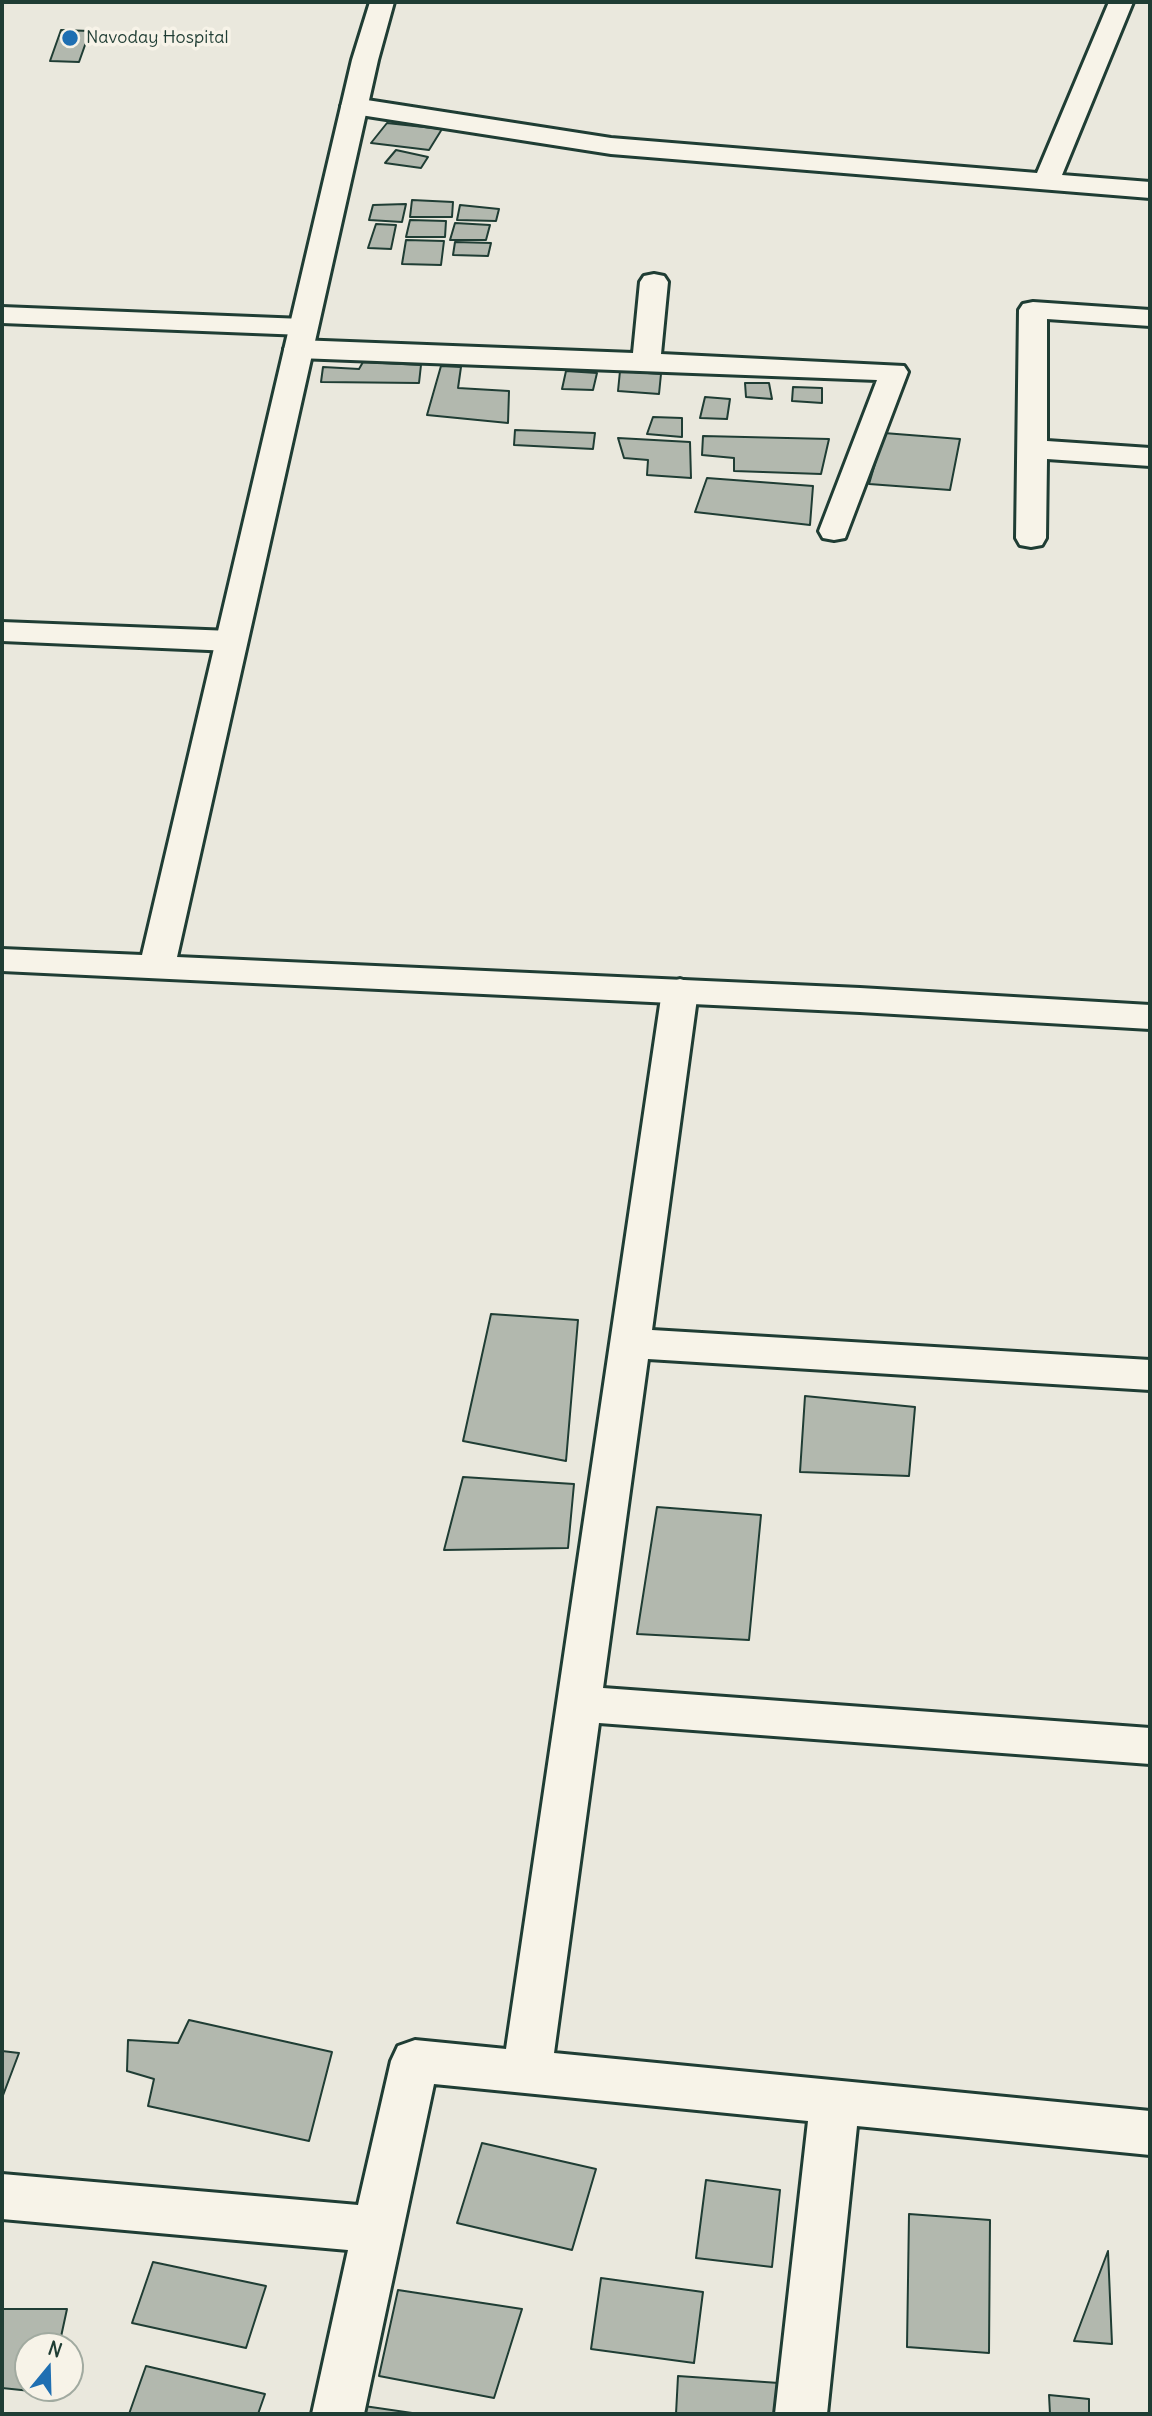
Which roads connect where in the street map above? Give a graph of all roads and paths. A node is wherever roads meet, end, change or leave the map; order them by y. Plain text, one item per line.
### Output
1 (382, 2) edge
2 (1122, 2) edge
3 (355, 106) junction
4 (1046, 182) junction
5 (1150, 190) edge
6 (654, 282) dead end
7 (2, 316) edge
8 (1150, 318) edge
9 (300, 338) junction
10 (646, 362) junction
11 (1031, 449) junction
12 (1150, 457) edge
13 (834, 531) dead end
14 (1031, 538) dead end
15 (2, 631) edge
16 (231, 641) junction
17 (2, 960) edge
18 (157, 968) junction
19 (680, 991) junction
20 (1150, 1017) edge
21 (630, 1343) junction
22 (1150, 1375) edge
23 (580, 1704) junction
24 (1150, 1746) edge
25 (527, 2072) junction
26 (835, 2101) junction
27 (1150, 2133) edge
28 (2, 2196) edge
29 (378, 2230) junction
30 (338, 2414) edge
31 (801, 2414) edge

1 - 3 street
2 - 4 street
3 - 4 street
3 - 9 street
4 - 5 street
6 - 10 street
7 - 9 street
8 - 11 street
9 - 10 street
9 - 16 street
10 - 13 street
11 - 12 street
11 - 14 street
15 - 16 street
16 - 18 street
17 - 18 street
18 - 19 street
19 - 20 street
19 - 21 street
21 - 22 street
21 - 23 street
23 - 24 street
23 - 25 street
25 - 26 street
25 - 29 street
26 - 27 street
26 - 31 street
28 - 29 street
29 - 30 street

